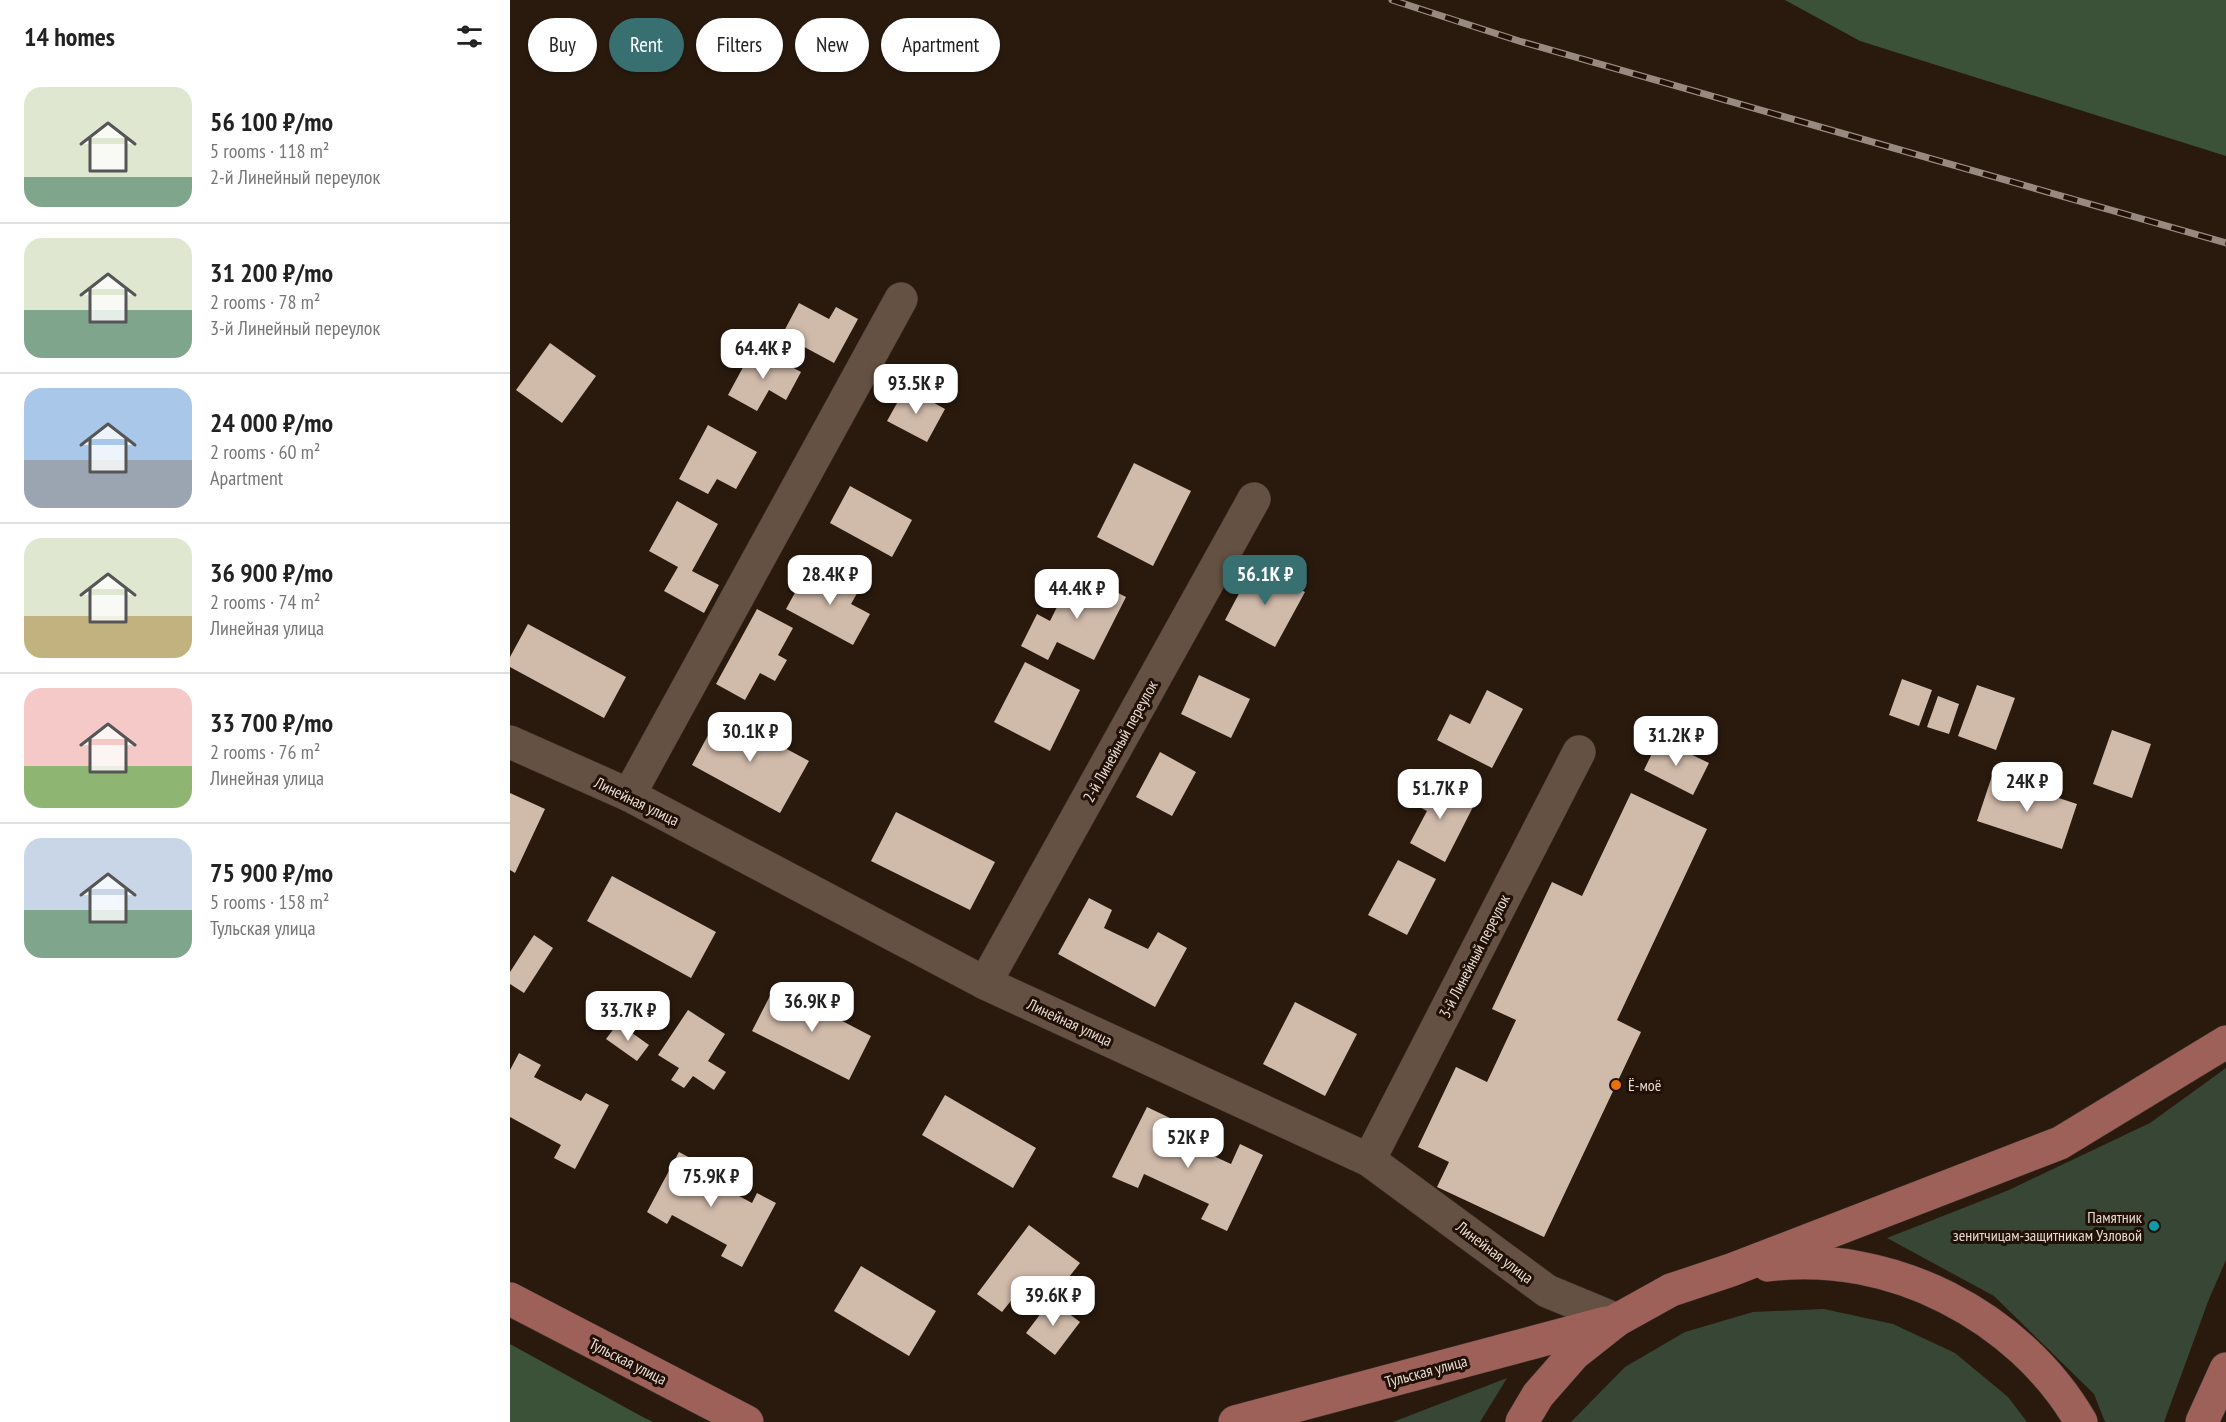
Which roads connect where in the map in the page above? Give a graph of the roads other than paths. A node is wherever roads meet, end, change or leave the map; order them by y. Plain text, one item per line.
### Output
1 (901, 299) dead end
2 (1254, 499) dead end
3 (510, 742) edge
4 (1579, 752) dead end
5 (629, 795) junction
6 (985, 983) junction
7 (2226, 1042) edge
8 (1369, 1160) junction
9 (1731, 1270) junction
10 (510, 1299) edge
11 (1617, 1320) junction
12 (2226, 1369) edge
13 (747, 1422) edge
14 (1235, 1422) edge
15 (1522, 1422) edge
16 (2081, 1422) edge
17 (2202, 1422) edge

1 - 5 street
2 - 6 street, 2-й Линейный переулок
3 - 5 street, Линейная улица
4 - 8 street, 3-й Линейный переулок
5 - 6 street, Линейная улица
6 - 8 street, Линейная улица
7 - 9 main road
8 - 11 street, Линейная улица
9 - 11 main road
9 - 16 main road
10 - 13 main road, Тульская улица
11 - 14 main road, Тульская улица
11 - 15 main road
12 - 17 main road

